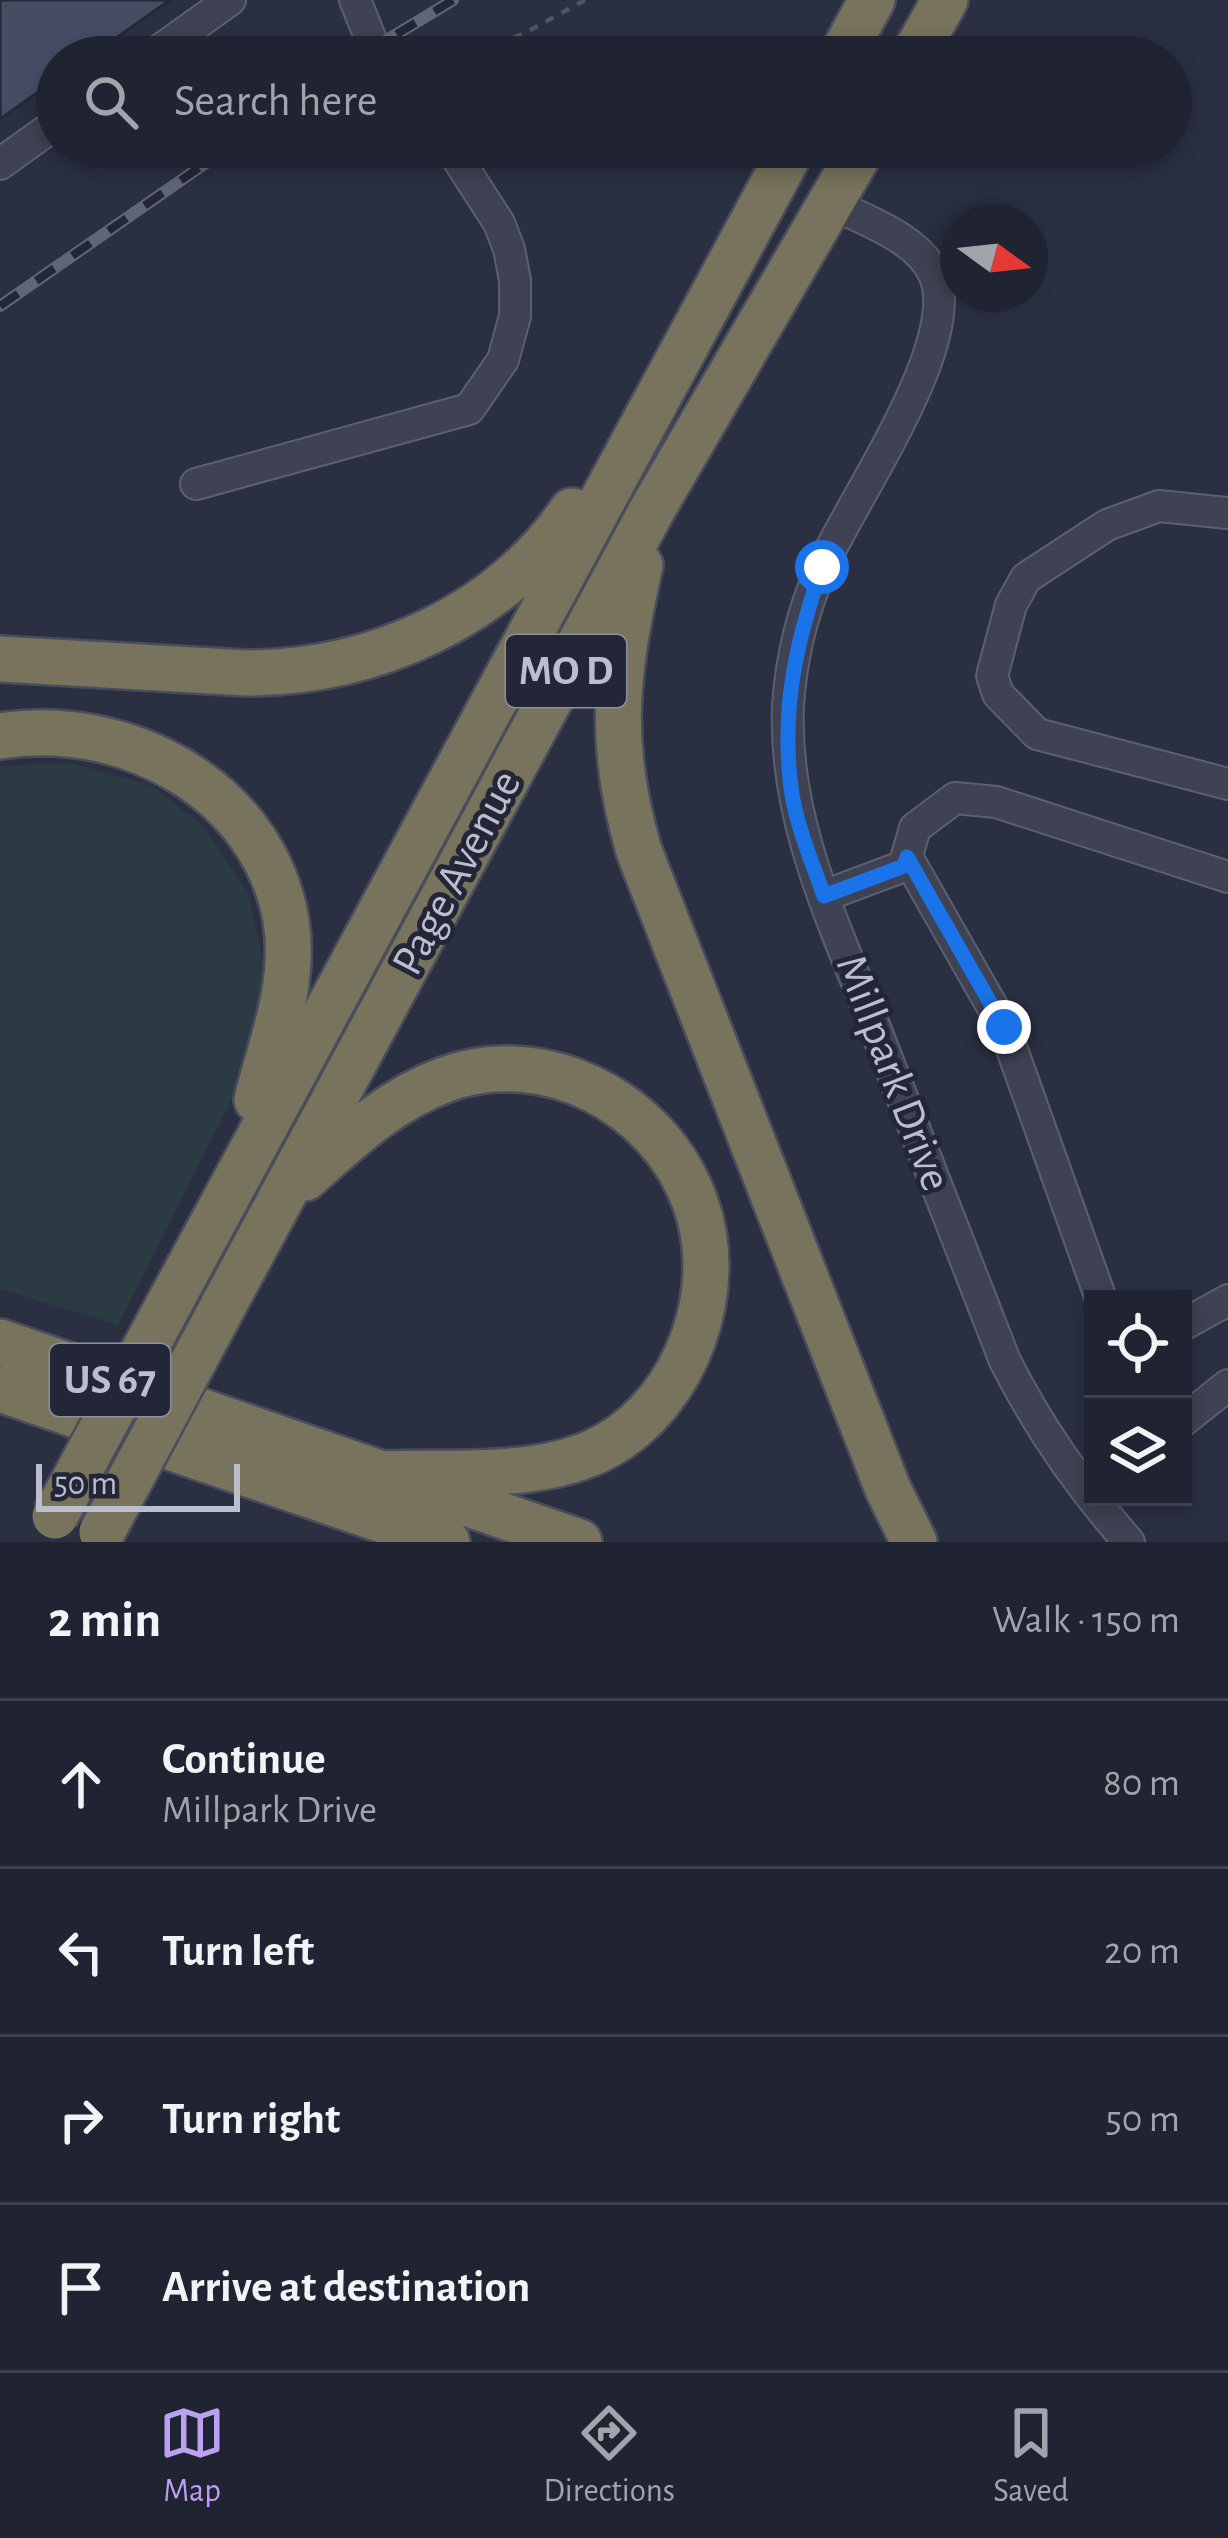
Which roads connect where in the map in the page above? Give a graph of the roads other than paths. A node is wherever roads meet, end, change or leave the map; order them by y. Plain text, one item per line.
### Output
1 (230, 0) edge
2 (355, 0) edge
3 (872, 0) edge
4 (945, 0) edge
5 (179, 36) edge
6 (370, 36) edge
7 (852, 36) edge
8 (925, 36) edge
9 (36, 138) edge
10 (0, 164) edge
11 (464, 168) edge
12 (782, 168) edge
13 (850, 168) edge
14 (831, 203) junction
15 (680, 355) junction
16 (196, 484) dead end
17 (653, 508) junction
18 (1228, 513) edge
19 (0, 659) edge
20 (0, 736) edge
21 (1228, 784) edge
22 (907, 857) junction
23 (1228, 877) edge
24 (824, 896) junction
25 (237, 1178) junction
26 (280, 1201) junction
27 (1098, 1290) edge
28 (1228, 1300) edge
29 (1192, 1320) edge
30 (0, 1342) edge
31 (1228, 1385) edge
32 (0, 1389) edge
33 (1192, 1414) edge
34 (382, 1474) junction
35 (1084, 1486) edge
36 (310, 1495) junction
37 (1100, 1506) edge
38 (48, 1529) edge
39 (100, 1537) edge
40 (355, 1542) edge
41 (447, 1542) edge
42 (579, 1542) edge
43 (914, 1542) edge
44 (1129, 1542) edge

1 - 5 street
2 - 6 street
3 - 7 highway
4 - 8 highway
9 - 10 street
11 - 16 street
12 - 15 highway, Page Avenue / MO D
13 - 14 highway, Page Avenue / MO D
14 - 17 highway, Page Avenue / MO D
14 - 24 street, Millpark Drive
15 - 19 highway
15 - 25 highway, Page Avenue / MO D
17 - 26 highway, Page Avenue / MO D
17 - 43 highway
18 - 21 street
20 - 25 highway
22 - 23 street
22 - 24 street
22 - 27 street
24 - 35 street, Millpark Drive
25 - 38 highway, Page Avenue / MO D, bridge
26 - 34 highway
26 - 39 highway, Page Avenue / MO D, bridge
28 - 29 street
30 - 34 highway, US 67
31 - 33 street
32 - 36 highway, US 67
34 - 42 highway, US 67
36 - 40 highway
36 - 41 highway, US 67
37 - 44 street, Millpark Drive

